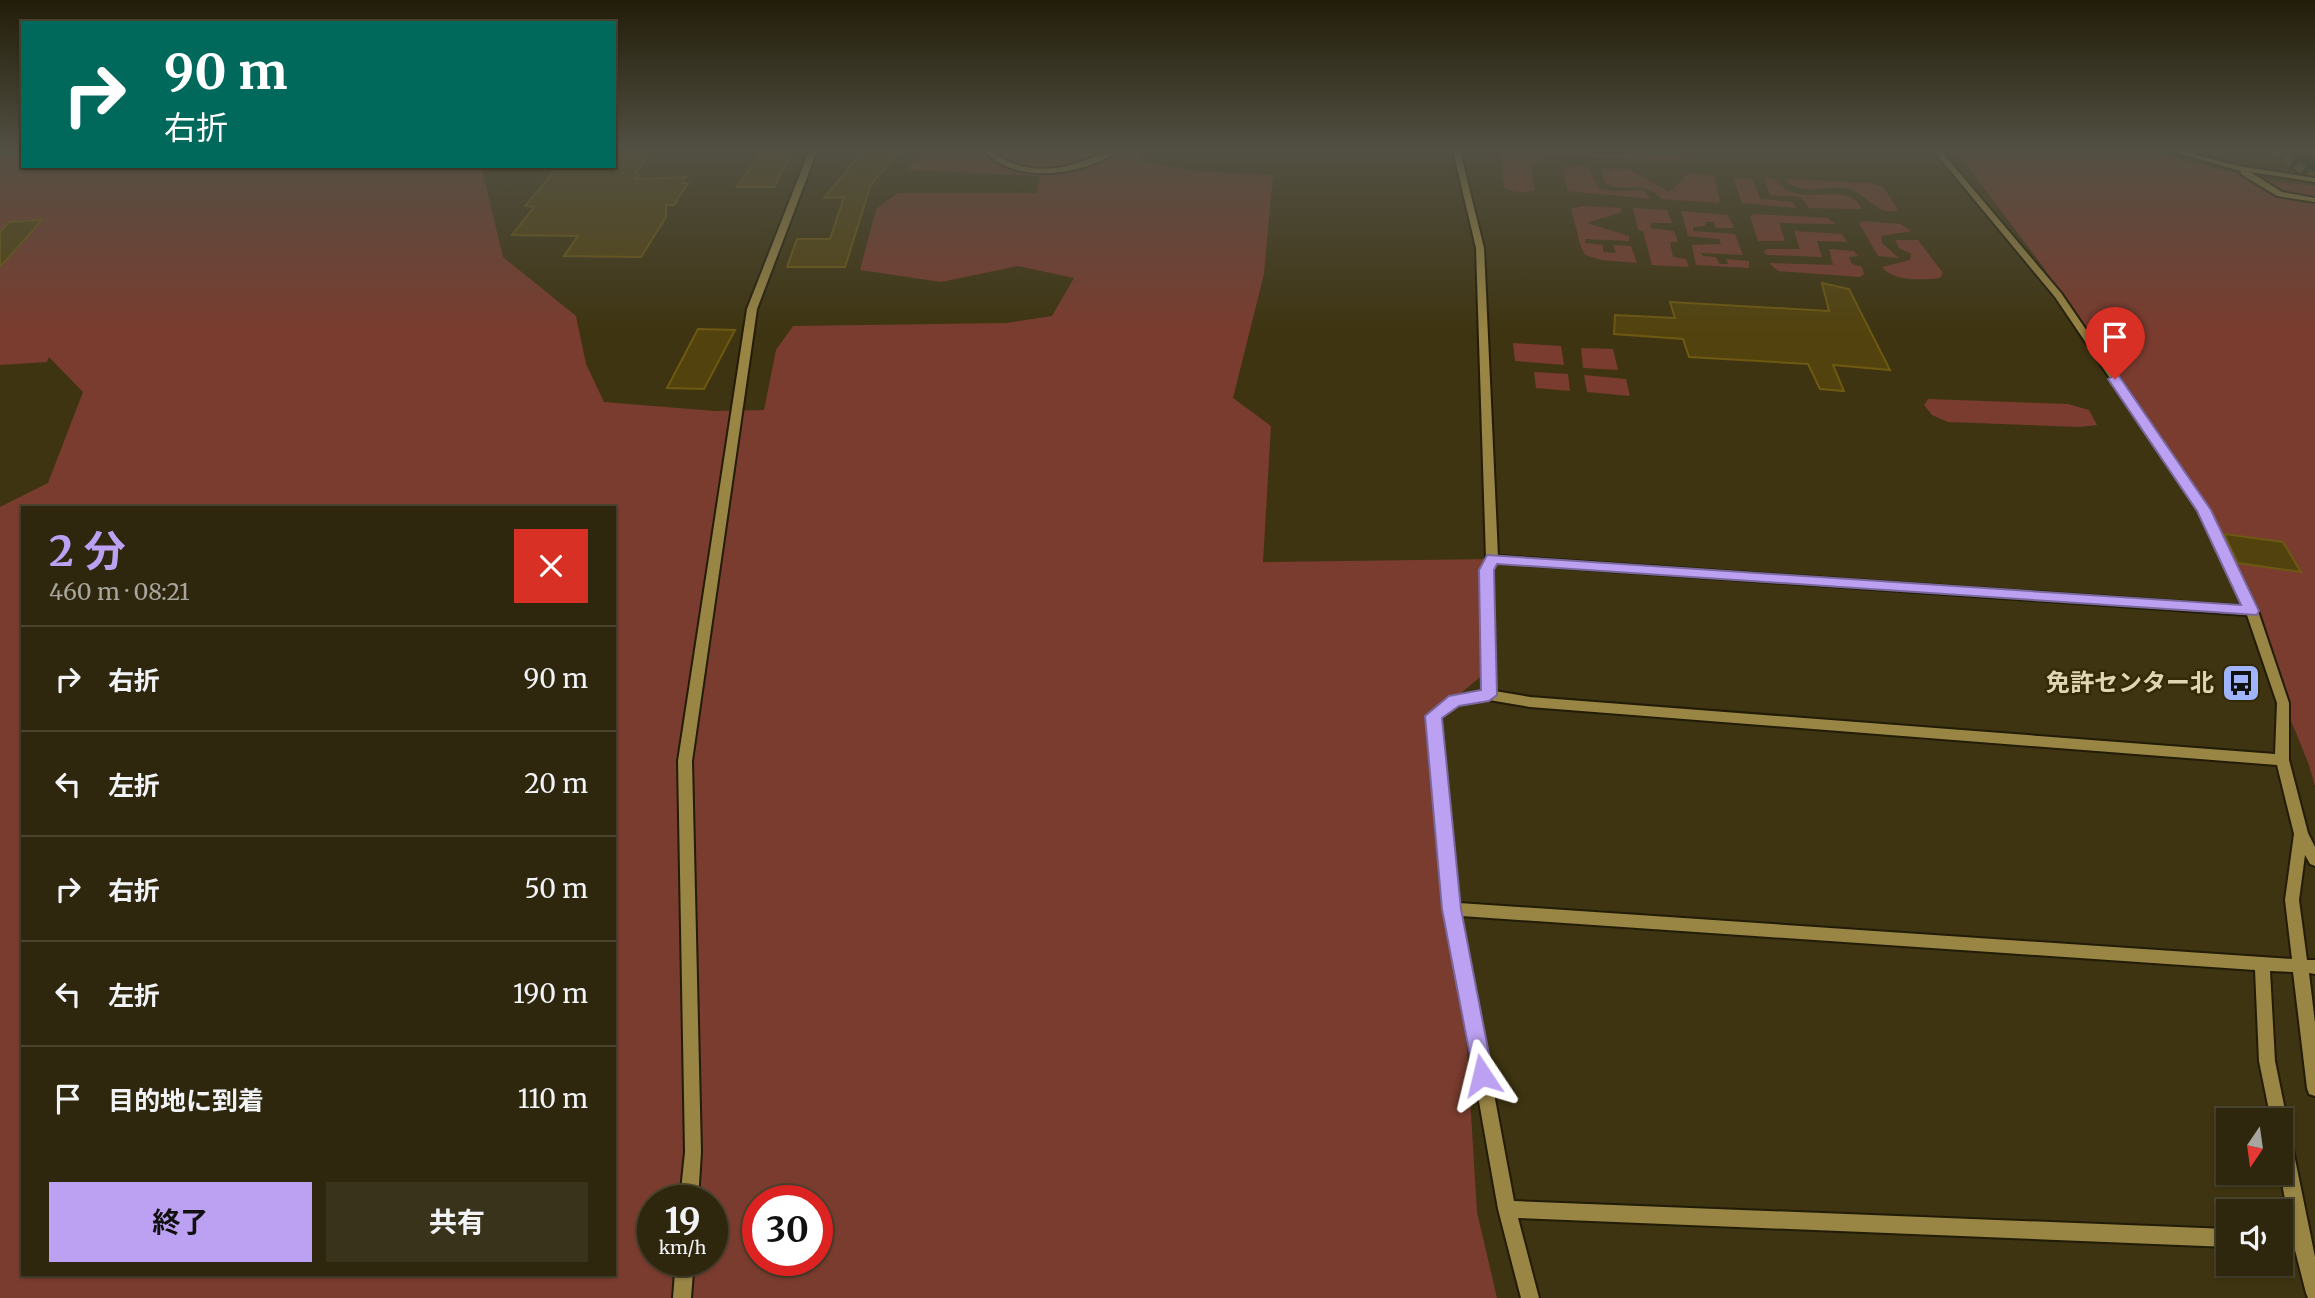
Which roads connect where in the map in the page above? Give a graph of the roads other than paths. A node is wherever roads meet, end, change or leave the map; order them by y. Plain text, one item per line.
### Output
1 (789, 212) edge
2 (1471, 212) edge
3 (1988, 212) edge
4 (1492, 559) junction
5 (2252, 611) junction
6 (1489, 695) junction
7 (2282, 760) junction
8 (2301, 834) junction
9 (2315, 860) edge
10 (1452, 909) junction
11 (2262, 965) junction
12 (2299, 966) junction
13 (2315, 967) edge
14 (2315, 1088) edge
15 (2277, 1108) edge
16 (690, 1185) edge
17 (2291, 1185) edge
18 (1507, 1209) junction
19 (2216, 1238) edge
20 (2293, 1241) edge
21 (2302, 1241) junction
22 (684, 1276) edge
23 (2315, 1293) edge
24 (682, 1298) edge
25 (1530, 1298) edge

1 - 16 street
2 - 4 street
3 - 5 street
4 - 5 street
4 - 6 street
5 - 7 street
6 - 7 street
6 - 10 street
7 - 8 street
8 - 9 street
8 - 12 street
10 - 11 street
10 - 18 street
11 - 12 street
11 - 15 street
12 - 13 street
12 - 14 street
17 - 21 street
18 - 19 street
18 - 25 street
20 - 21 street
21 - 23 street
22 - 24 street

